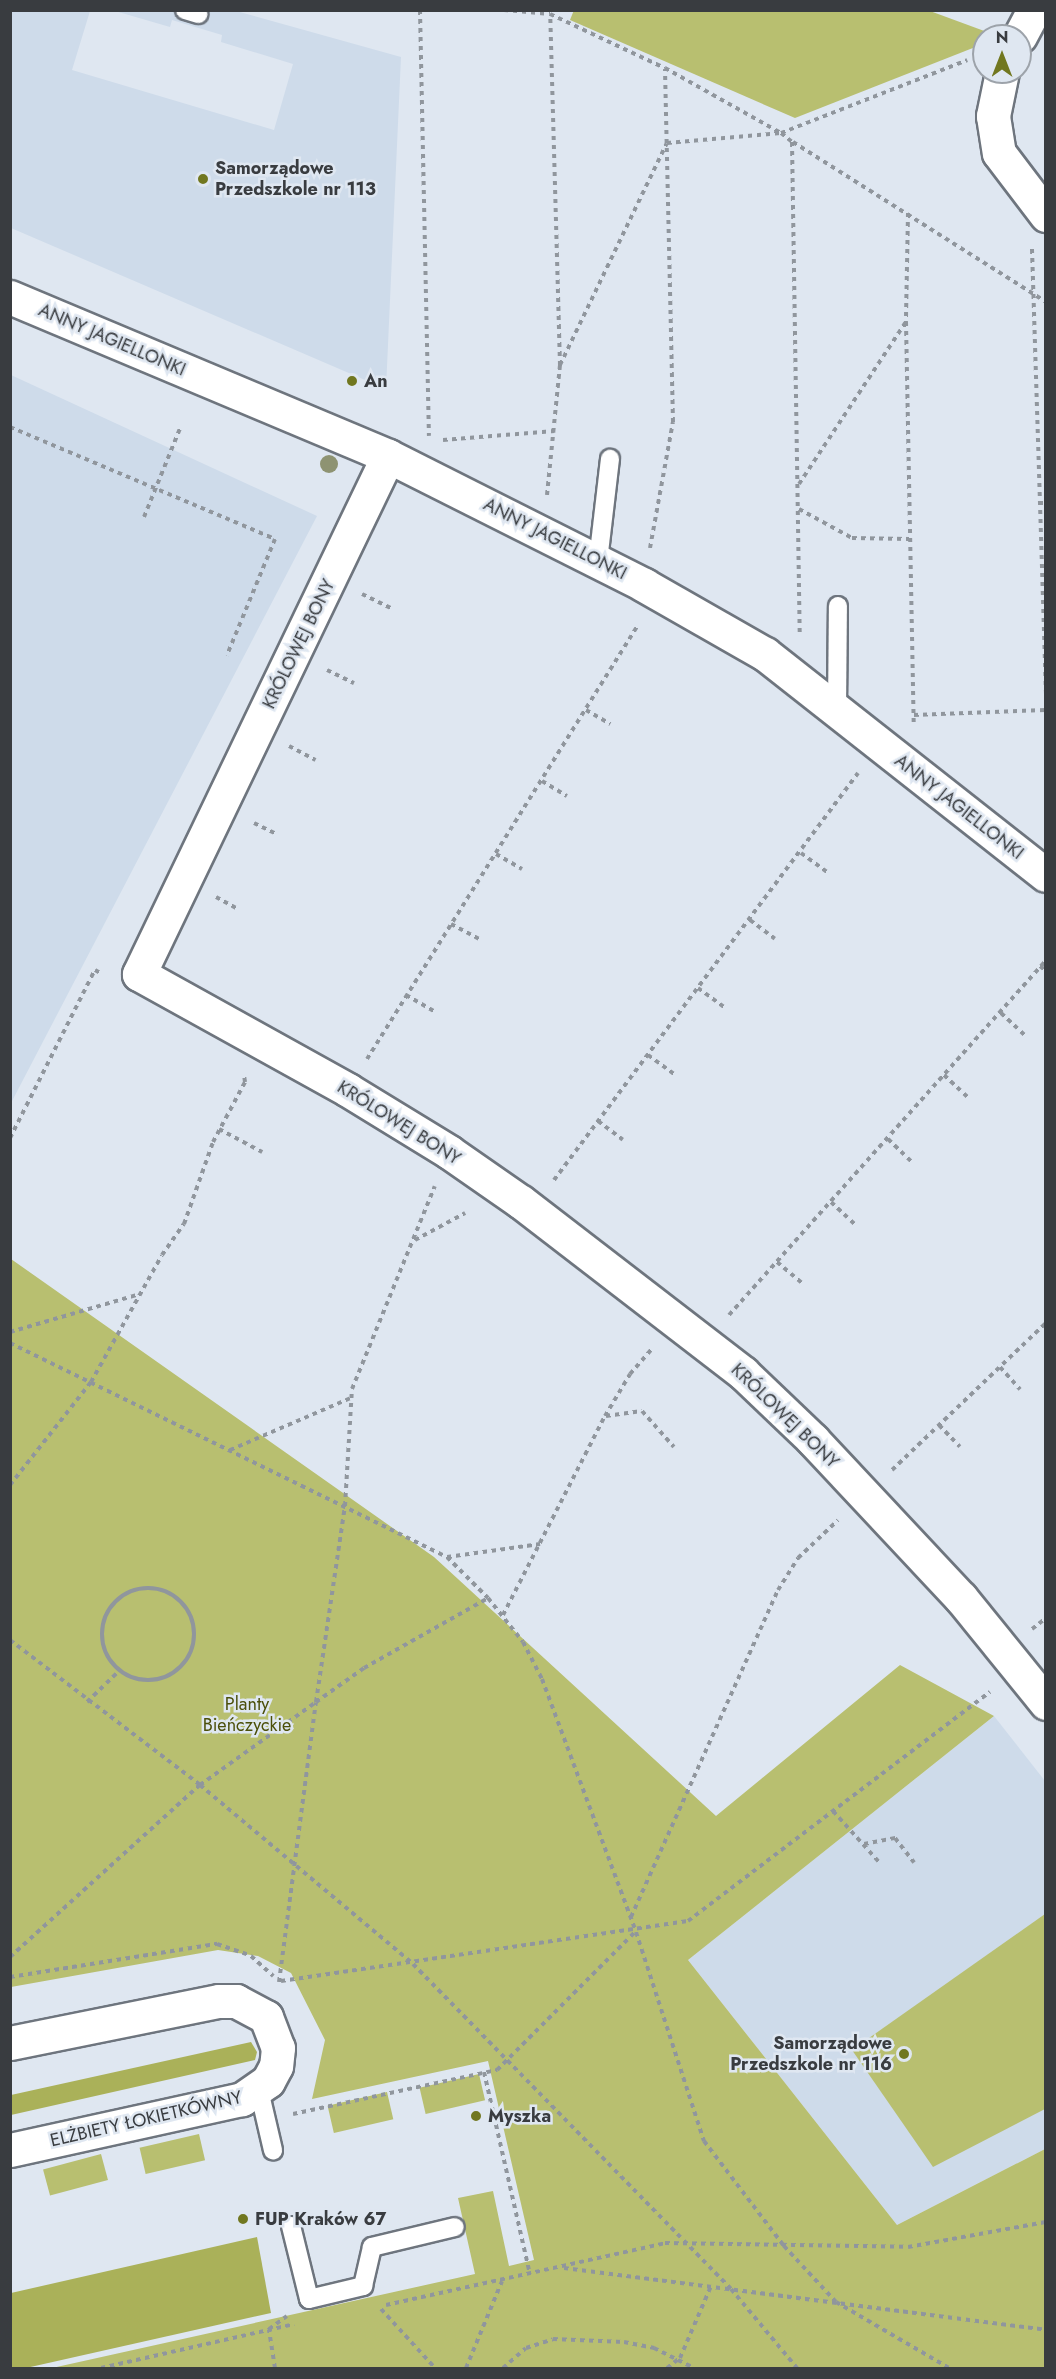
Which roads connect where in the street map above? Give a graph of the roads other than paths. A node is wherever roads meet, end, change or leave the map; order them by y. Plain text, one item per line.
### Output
1 (1034, 10) edge
2 (1026, 24) edge
3 (991, 84) edge
4 (1038, 208) edge
5 (10, 297) edge
6 (388, 456) junction
7 (610, 459) dead end
8 (598, 561) junction
9 (838, 606) dead end
10 (837, 711) junction
11 (1046, 875) edge
12 (1046, 1703) edge
13 (10, 2043) edge
14 (262, 2105) junction
15 (10, 2150) edge
16 (273, 2150) dead end
17 (291, 2226) dead end
18 (455, 2227) dead end

1 - 2 street
3 - 4 street
5 - 6 street, ANNY JAGIELLONKI
6 - 8 street, ANNY JAGIELLONKI
6 - 12 street, KRÓLOWEJ BONY
7 - 8 lane
8 - 10 street, ANNY JAGIELLONKI
9 - 10 lane
10 - 11 street, ANNY JAGIELLONKI
13 - 14 street, ELŻBIETY ŁOKIETKÓWNY
14 - 15 street, ELŻBIETY ŁOKIETKÓWNY
14 - 16 lane
17 - 18 lane

